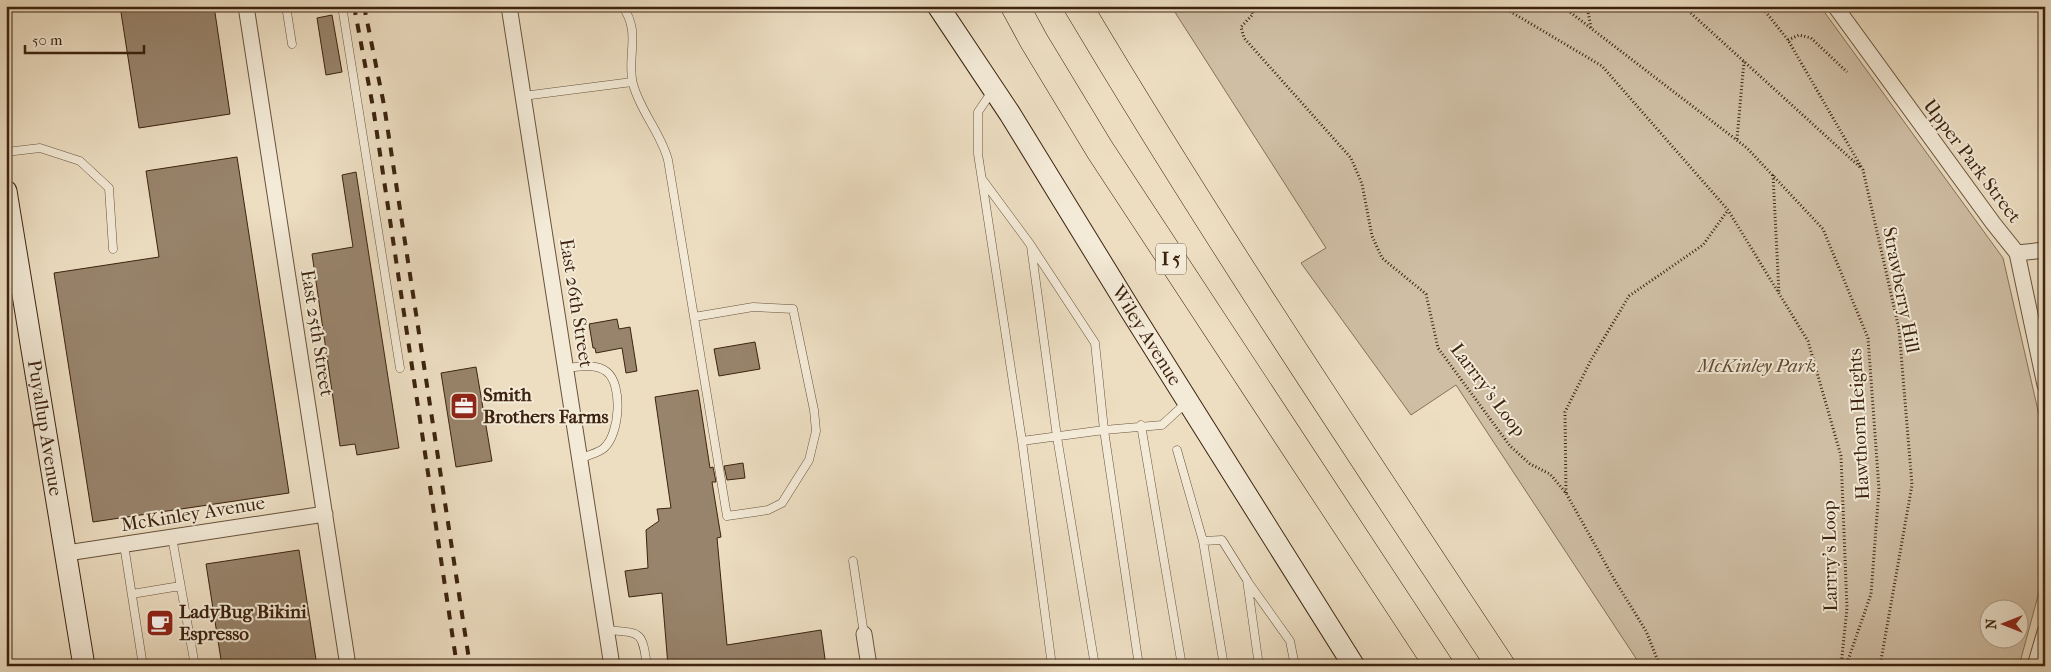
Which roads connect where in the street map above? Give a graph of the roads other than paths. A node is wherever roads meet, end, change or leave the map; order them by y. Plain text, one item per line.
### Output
1 (246, 6) edge
2 (286, 6) edge
3 (342, 6) edge
4 (509, 6) edge
5 (622, 6) edge
6 (938, 6) edge
7 (1015, 6) edge
8 (1078, 6) edge
9 (1835, 6) edge
10 (292, 44) dead end
11 (632, 82) junction
12 (994, 90) junction
13 (523, 96) junction
14 (6, 152) edge
15 (981, 177) junction
16 (6, 191) edge
17 (1030, 244) junction
18 (113, 249) dead end
19 (2045, 250) edge
20 (2017, 253) junction
21 (1266, 309) junction
22 (694, 317) junction
23 (400, 368) dead end
24 (566, 368) junction
25 (2045, 385) edge
26 (1188, 401) junction
27 (1141, 425) junction
28 (1104, 430) junction
29 (1057, 437) junction
30 (1022, 441) junction
31 (1177, 450) dead end
32 (580, 458) junction
33 (325, 514) junction
34 (172, 537) junction
35 (1203, 541) junction
36 (124, 545) junction
37 (67, 554) junction
38 (853, 561) dead end
39 (1247, 580) junction
40 (180, 586) junction
41 (132, 594) junction
42 (607, 630) junction
43 (2045, 632) edge
44 (864, 634) joint
45 (84, 666) edge
46 (143, 666) edge
47 (195, 666) edge
48 (348, 666) edge
49 (612, 666) edge
50 (647, 666) edge
51 (869, 666) edge
52 (1052, 666) edge
53 (1095, 666) edge
54 (1139, 666) edge
55 (1182, 666) edge
56 (1224, 666) edge
57 (1259, 666) edge
58 (1295, 666) edge
59 (1354, 666) edge
60 (1439, 666) edge
61 (1501, 666) edge
62 (1516, 666) edge
63 (2035, 666) edge

1 - 33 street, East 25th Street
2 - 10 lane
3 - 23 lane
4 - 13 street, East 26th Street
5 - 11 lane
6 - 12 street, Wiley Avenue
7 - 60 highway, I 5
8 - 21 highway
9 - 20 street, Upper Park Street
11 - 13 lane
11 - 22 lane
12 - 15 lane
12 - 26 street, Wiley Avenue
13 - 24 street, East 26th Street
14 - 18 lane
15 - 17 lane
15 - 30 lane
16 - 37 street, Puyallup Avenue
17 - 28 lane
17 - 29 lane
19 - 20 street
20 - 25 street, Upper Park Street
21 - 61 highway
21 - 62 highway
22 - 22 lane
24 - 32 street, East 26th Street
24 - 32 lane
26 - 27 lane
26 - 59 street, Wiley Avenue
27 - 28 lane
27 - 55 lane
28 - 29 lane
28 - 54 lane
29 - 30 lane
29 - 53 lane
30 - 52 lane
31 - 35 lane
32 - 42 street, East 26th Street
33 - 34 street, McKinley Avenue
33 - 48 street, East 25th Street
34 - 36 street, McKinley Avenue
34 - 40 lane
35 - 39 lane
35 - 56 lane
36 - 37 street, McKinley Avenue
36 - 41 lane
37 - 45 street, Puyallup Avenue
38 - 44 lane
39 - 57 lane
39 - 58 lane
40 - 41 lane
40 - 47 lane
41 - 46 lane
42 - 49 street, East 26th Street
42 - 50 lane
43 - 63 street
44 - 51 street

